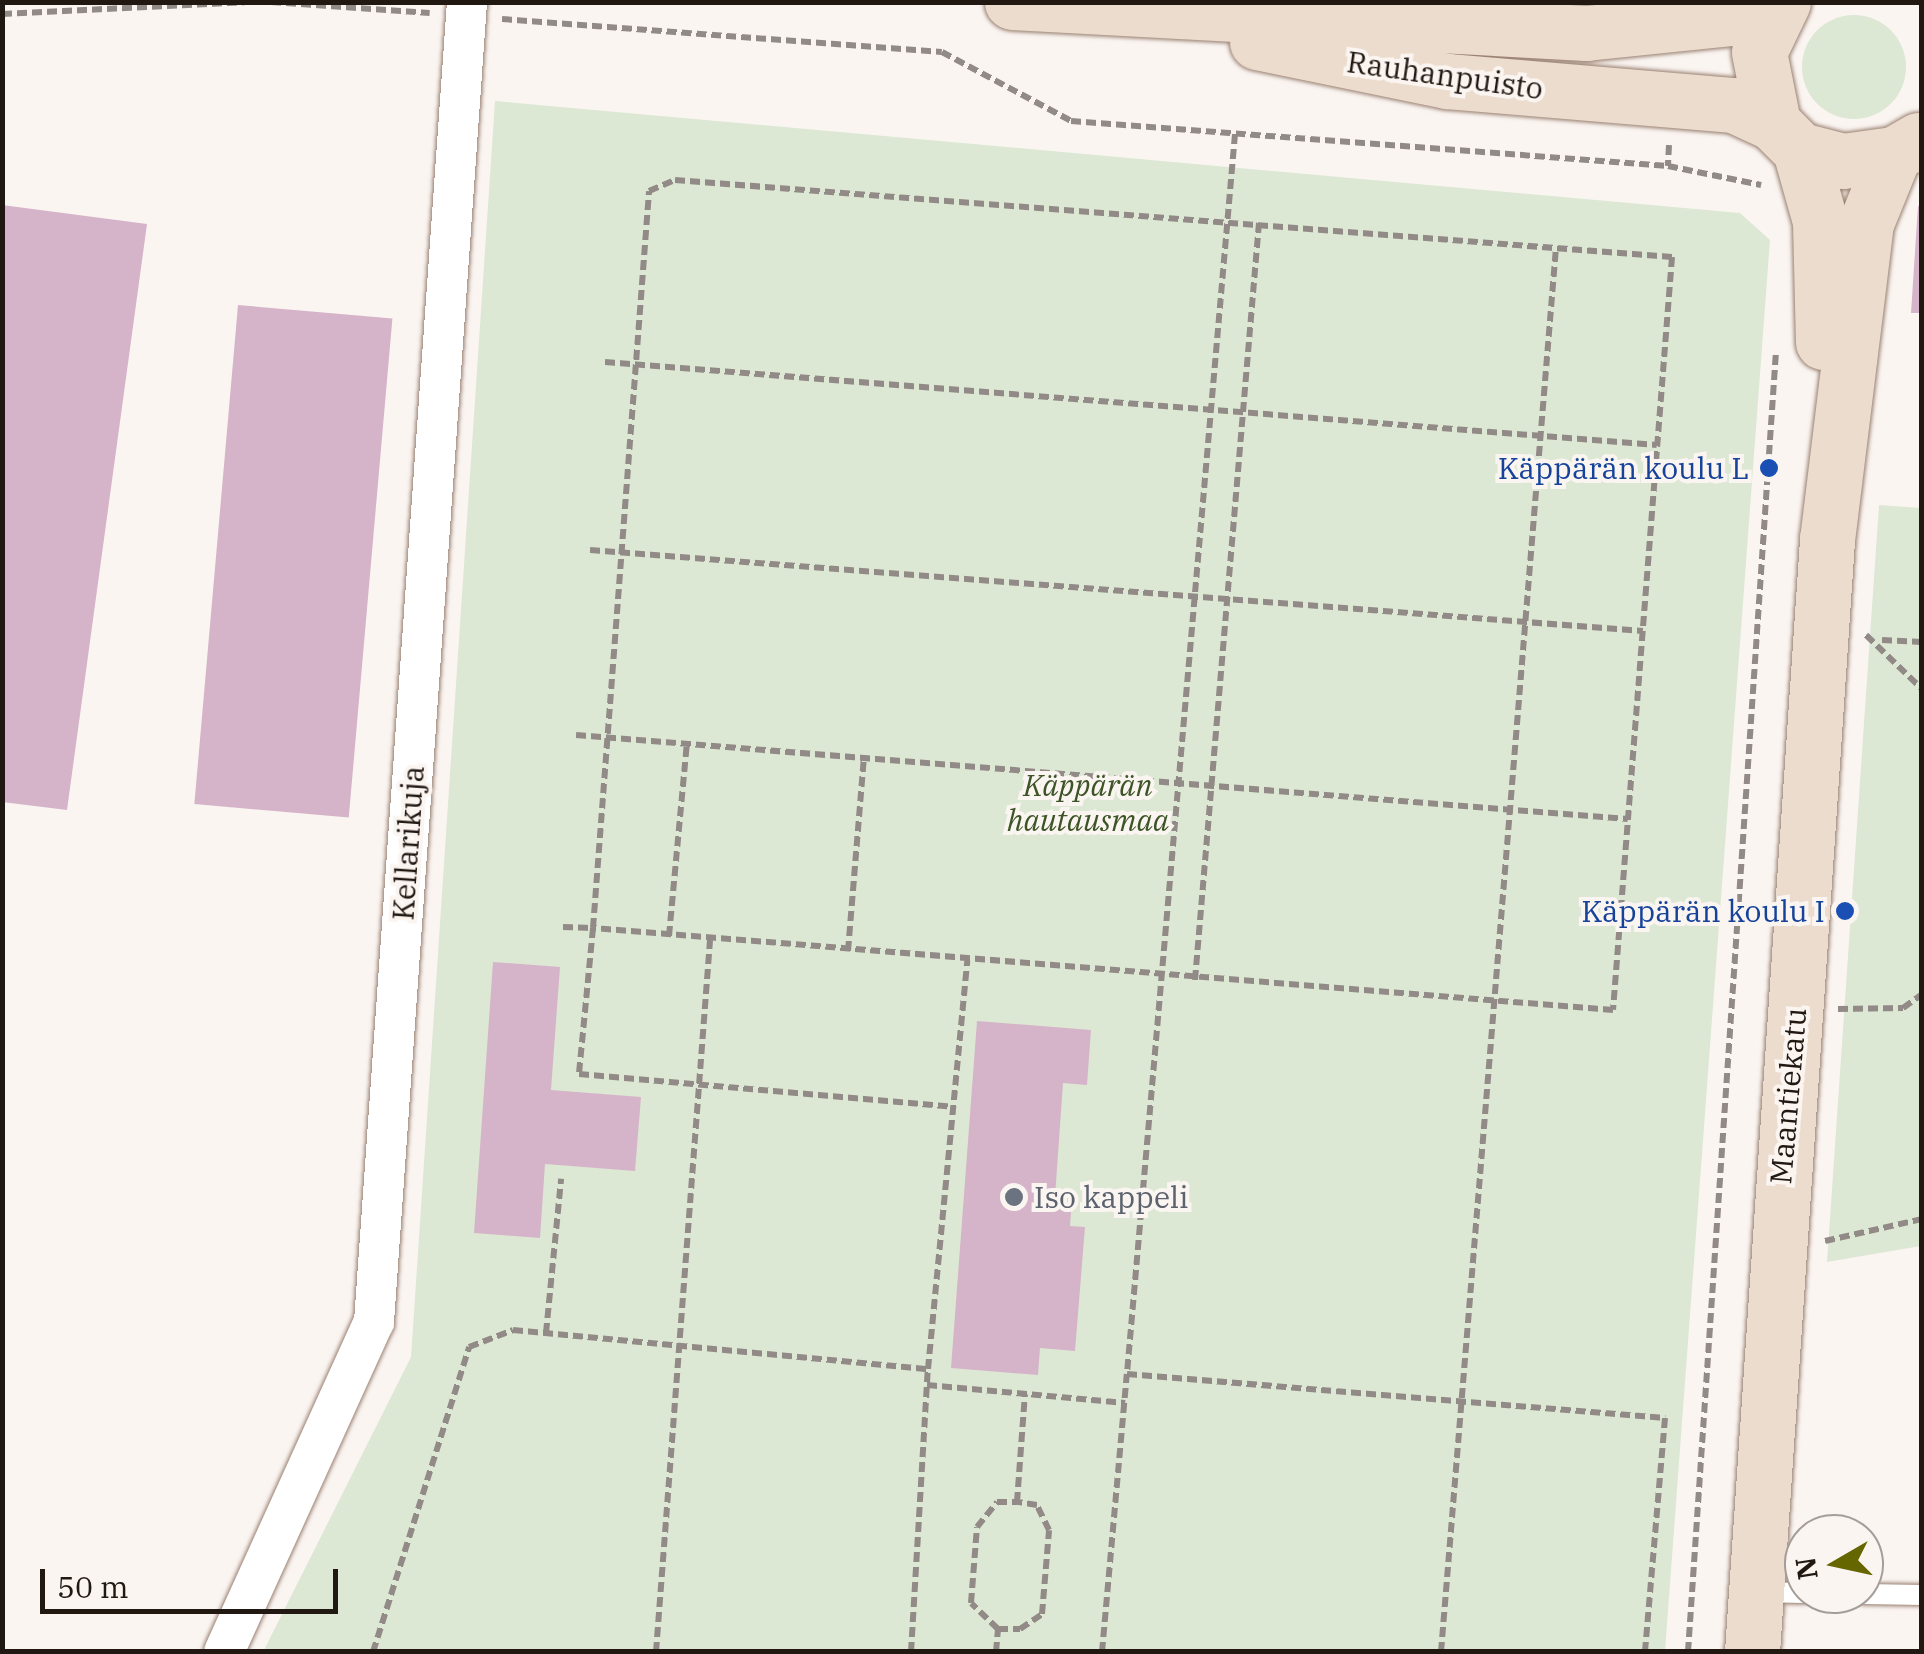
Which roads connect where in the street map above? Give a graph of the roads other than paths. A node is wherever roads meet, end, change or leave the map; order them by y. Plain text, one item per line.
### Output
1 (1012, 2) edge
2 (1777, 8) edge
3 (467, 9) edge
4 (1118, 10) junction
5 (1786, 136) junction
6 (1908, 146) edge
7 (1827, 540) junction
8 (1779, 1592) edge
9 (1884, 1594) edge
10 (1922, 1595) edge
11 (224, 1652) edge
12 (1752, 1652) edge

1 - 4 main road, Rauhanpuisto
2 - 4 main road, Rauhanpuisto
2 - 5 main road, Maantiekatu
3 - 11 street, Kellarikuja
4 - 5 main road, Rauhanpuisto
5 - 6 main road, Rauhanpuisto
5 - 7 main road, Maantiekatu
6 - 7 main road, Maantiekatu
7 - 8 main road, Maantiekatu
8 - 12 main road, Maantiekatu
9 - 10 lane

